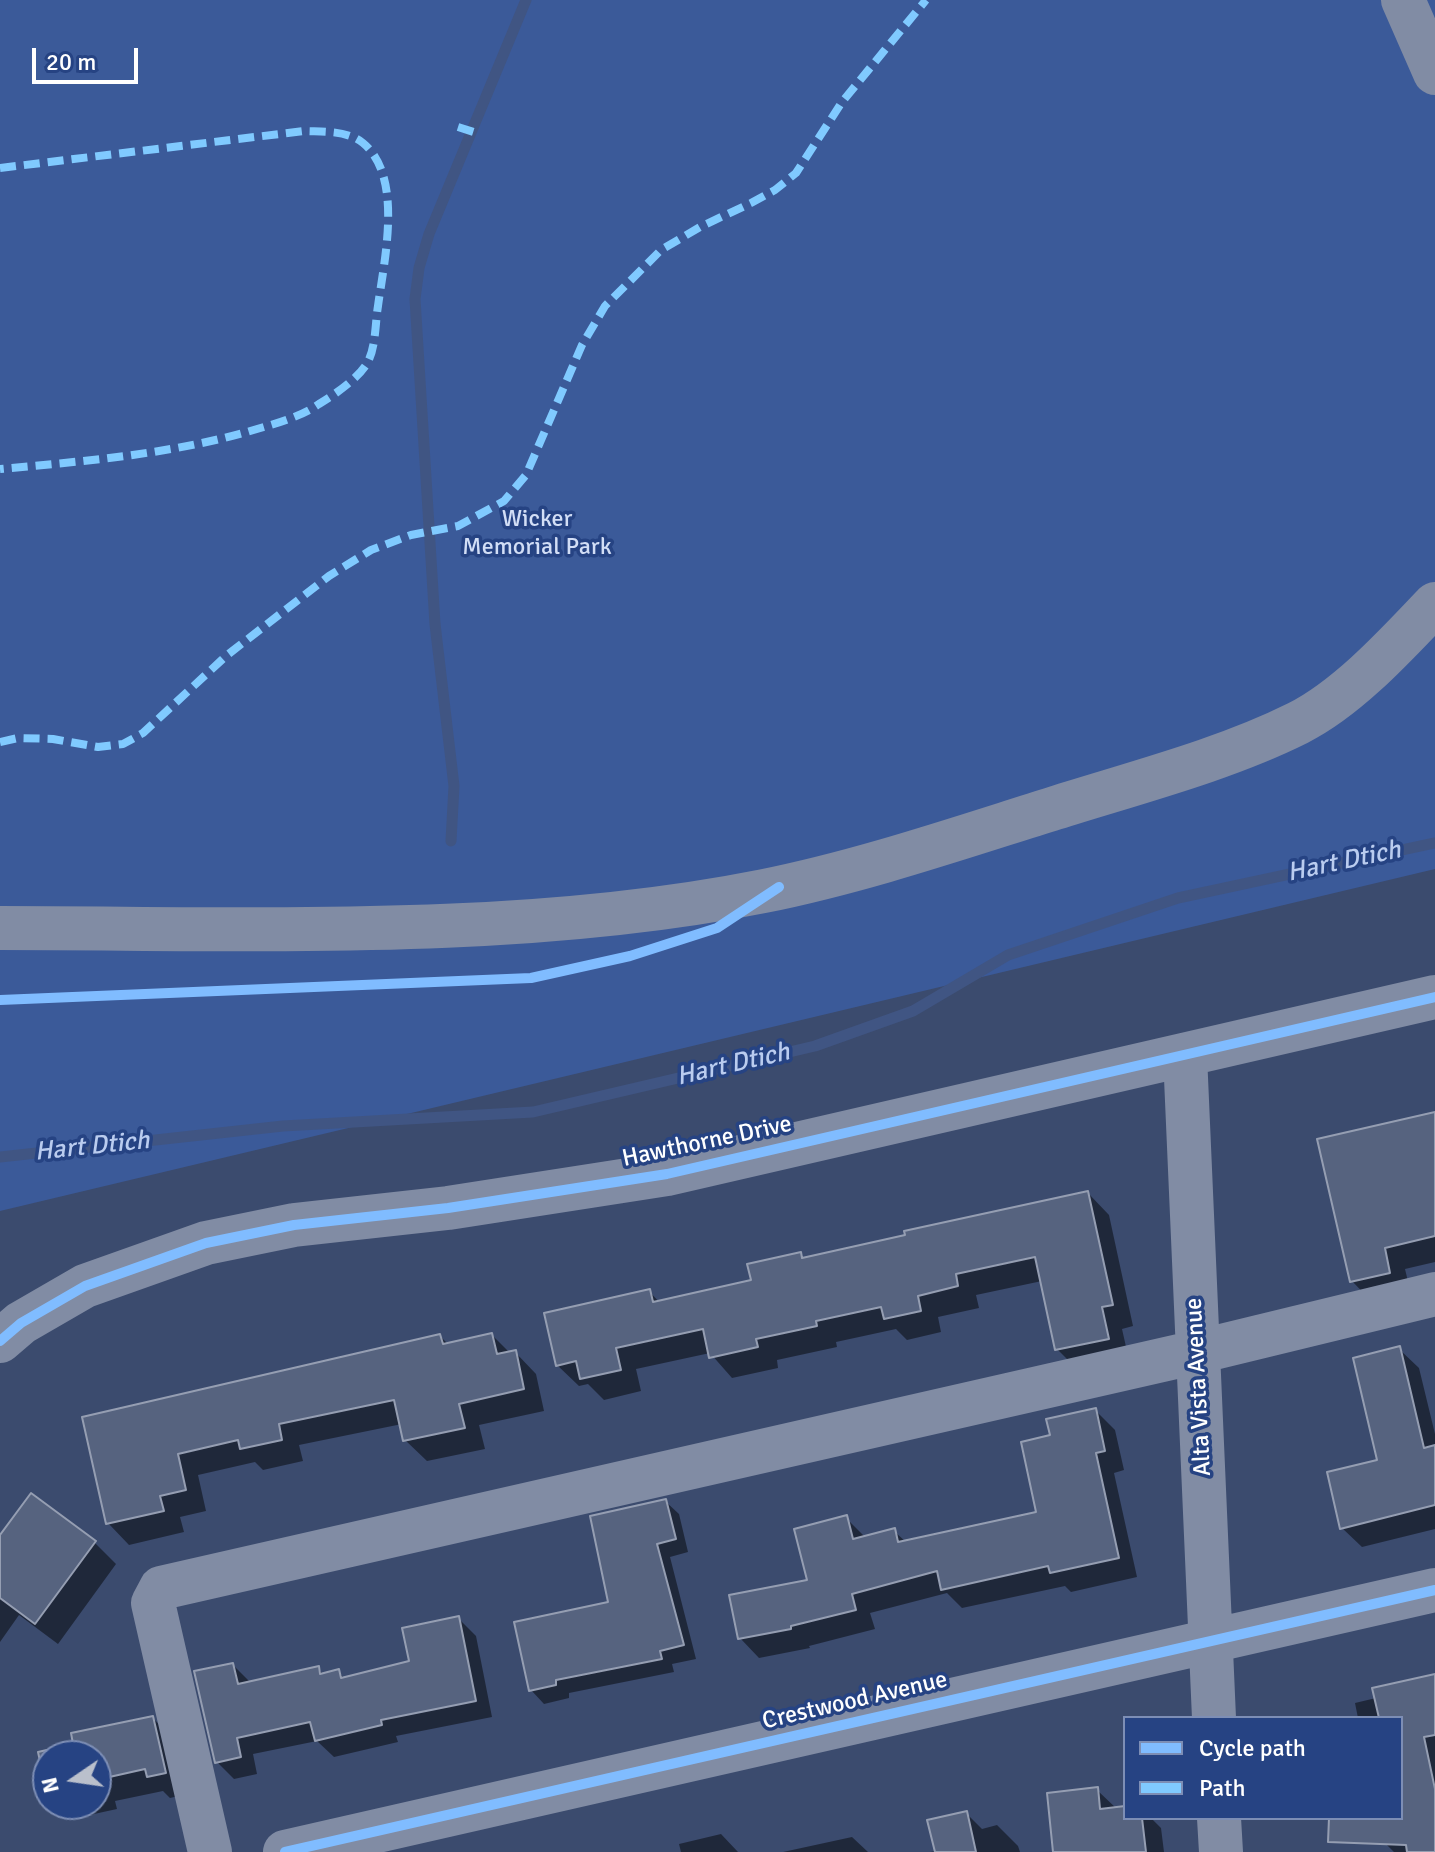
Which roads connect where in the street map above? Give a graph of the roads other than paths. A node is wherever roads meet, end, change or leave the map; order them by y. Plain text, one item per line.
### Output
1 (1403, 0) edge
2 (1435, 73) edge
3 (1435, 604) edge
4 (0, 928) edge
5 (1435, 997) edge
6 (1185, 1055) junction
7 (1435, 1294) edge
8 (0, 1341) edge
9 (1197, 1352) junction
10 (1435, 1590) edge
11 (1211, 1640) junction
12 (1214, 1716) edge
13 (1219, 1820) edge
14 (210, 1852) edge
15 (285, 1852) edge
16 (1221, 1852) edge

1 - 2 street
3 - 4 street
5 - 6 street, Hawthorne Drive
6 - 8 street, Hawthorne Drive
6 - 9 street, Alta Vista Avenue
7 - 9 street
9 - 11 street, Alta Vista Avenue
9 - 14 street
10 - 11 street, Crestwood Avenue
11 - 12 street, Alta Vista Avenue
11 - 15 street, Crestwood Avenue
13 - 16 street

